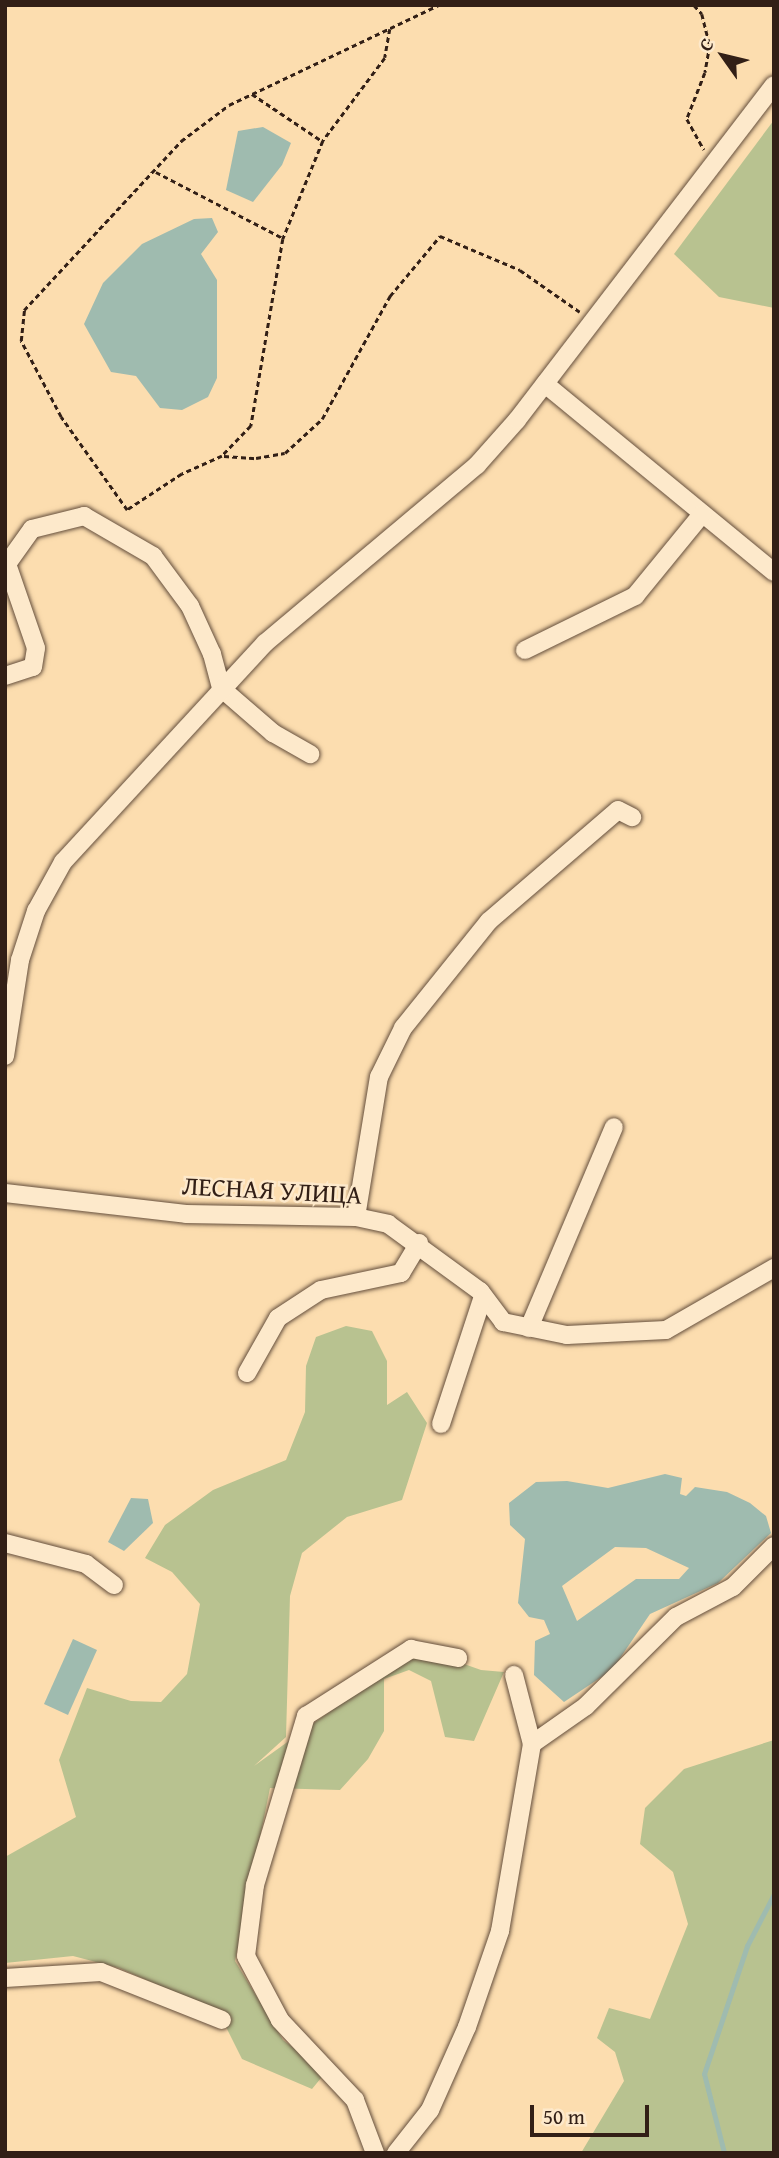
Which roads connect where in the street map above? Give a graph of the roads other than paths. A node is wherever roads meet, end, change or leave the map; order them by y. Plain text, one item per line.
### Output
1 (774, 85) edge
2 (545, 384) junction
3 (702, 514) junction
4 (774, 572) edge
5 (525, 650) dead end
6 (5, 676) edge
7 (221, 688) junction
8 (310, 754) dead end
9 (632, 817) dead end
10 (5, 1056) edge
11 (614, 1127) dead end
12 (5, 1193) edge
13 (356, 1217) junction
14 (419, 1243) junction
15 (774, 1268) edge
16 (482, 1299) junction
17 (528, 1328) junction
18 (247, 1373) dead end
19 (441, 1424) dead end
20 (5, 1543) edge
21 (774, 1546) edge
22 (114, 1585) dead end
23 (458, 1658) dead end
24 (514, 1675) dead end
25 (532, 1744) junction
26 (5, 1978) edge
27 (222, 2020) dead end
28 (375, 2153) edge
29 (396, 2153) edge

1 - 2 street
2 - 3 street
2 - 7 street
3 - 4 street
3 - 5 street
6 - 7 street
7 - 8 street
7 - 10 street
9 - 13 street
11 - 17 street
12 - 13 street, ЛЕСНАЯ УЛИЦА
13 - 14 street, ЛЕСНАЯ УЛИЦА
14 - 16 street, ЛЕСНАЯ УЛИЦА
14 - 18 street
15 - 17 street, ЛЕСНАЯ УЛИЦА
16 - 17 street, ЛЕСНАЯ УЛИЦА
16 - 19 street
20 - 22 street
21 - 25 street
23 - 28 street
24 - 25 street
25 - 29 street
26 - 27 street

